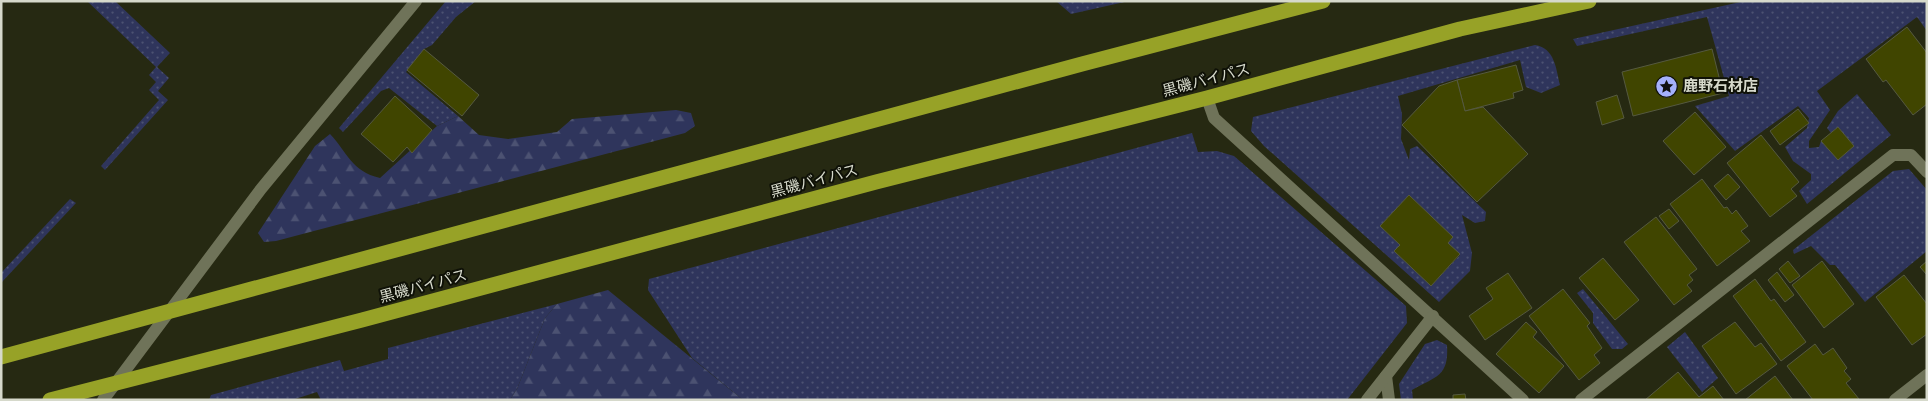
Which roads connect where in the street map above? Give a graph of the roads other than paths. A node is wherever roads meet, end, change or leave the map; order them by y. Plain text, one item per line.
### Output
1 (416, 1) edge
2 (1323, 1) edge
3 (1589, 1) edge
4 (1207, 98) junction
5 (1927, 172) edge
6 (168, 313) junction
7 (1433, 316) junction
8 (1, 357) edge
9 (1927, 375) edge
10 (1386, 376) junction
11 (117, 382) junction
12 (50, 400) edge
13 (103, 400) edge
14 (1367, 400) edge
15 (1389, 400) edge
16 (1523, 400) edge
17 (1581, 400) edge
18 (1895, 400) edge

1 - 6 street
2 - 6 highway
3 - 4 highway, 黒磯バイパス
4 - 7 street
4 - 11 highway, 黒磯バイパス
5 - 17 street
6 - 8 highway
6 - 11 street
7 - 10 street
7 - 16 street
9 - 18 street
10 - 14 street
10 - 15 street
11 - 12 highway, 黒磯バイパス
11 - 13 street

